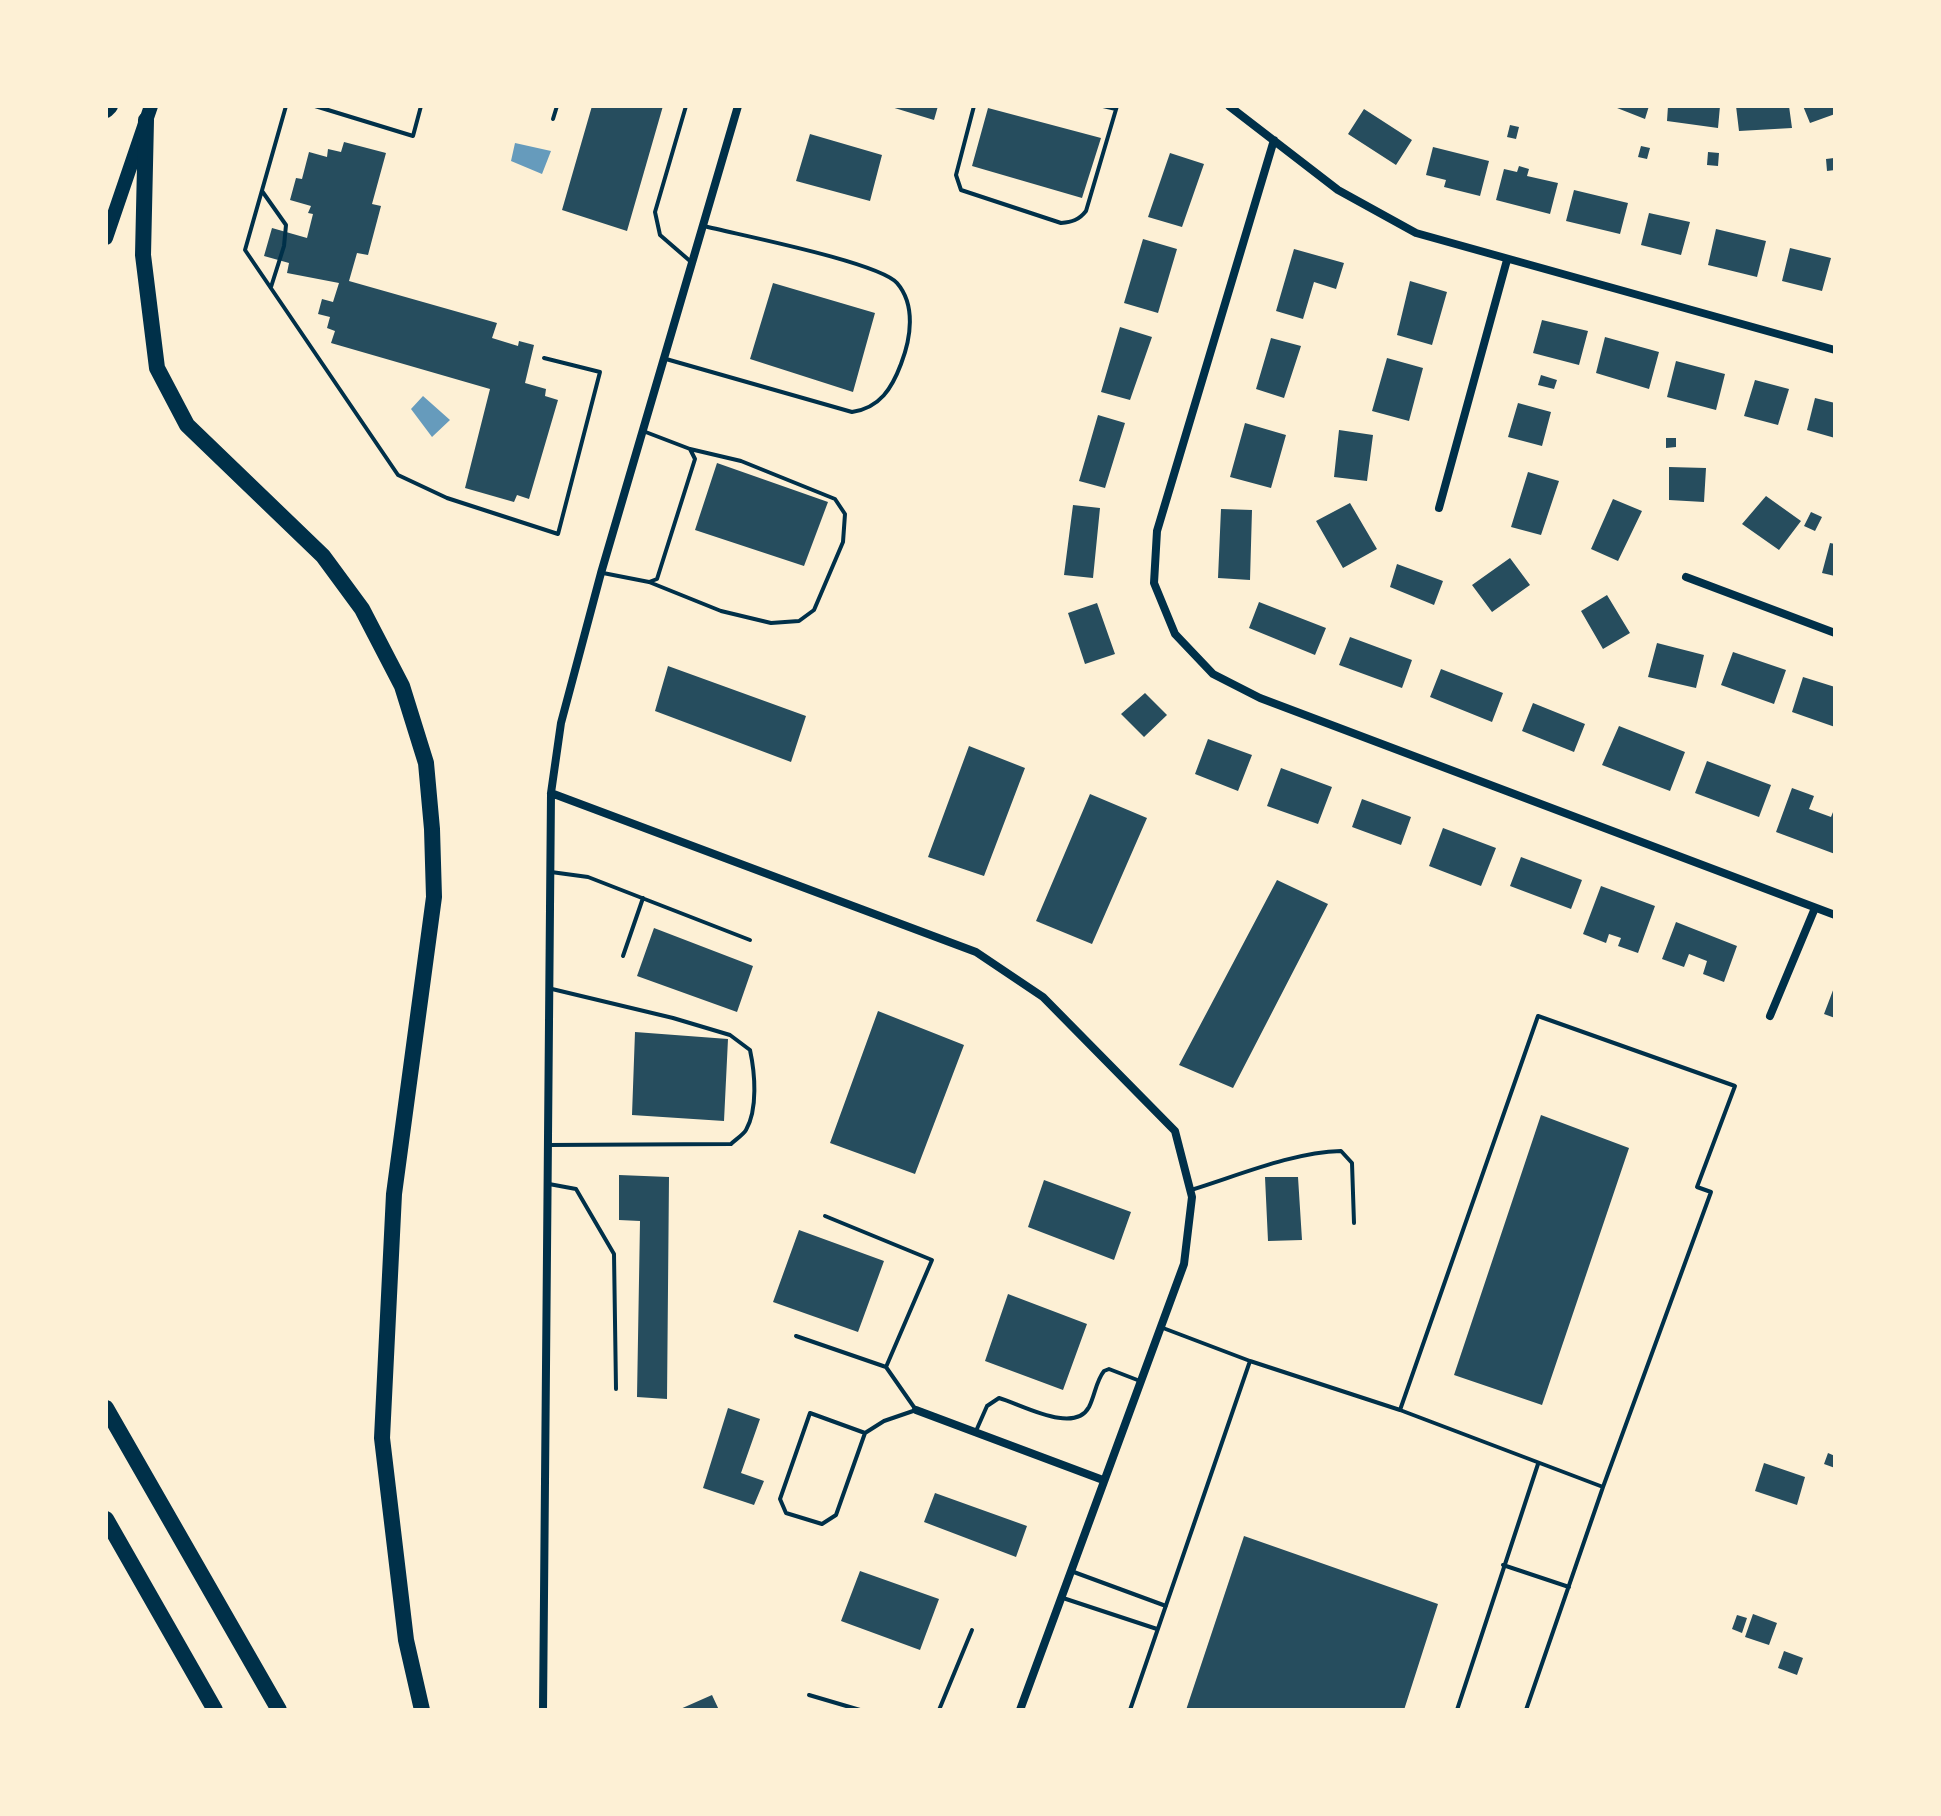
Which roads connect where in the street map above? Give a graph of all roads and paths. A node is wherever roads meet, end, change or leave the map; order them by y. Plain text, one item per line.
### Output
1 (286, 106) edge
2 (315, 106) edge
3 (421, 106) edge
4 (557, 106) edge
5 (686, 106) edge
6 (738, 106) edge
7 (974, 106) edge
8 (1103, 106) edge
9 (1229, 106) edge
10 (1116, 108) edge
11 (149, 113) edge
12 (553, 119) dead end
13 (1274, 140) junction
14 (261, 191) junction
15 (703, 226) junction
16 (106, 238) edge
17 (1507, 260) junction
18 (692, 263) junction
19 (271, 287) junction
20 (1835, 350) edge
21 (544, 358) dead end
22 (664, 358) junction
23 (643, 431) junction
24 (690, 449) junction
25 (1439, 508) dead end
26 (601, 573) junction
27 (1686, 577) dead end
28 (649, 582) junction
29 (1835, 633) edge
30 (551, 793) junction
31 (551, 872) junction
32 (643, 898) junction
33 (1815, 908) junction
34 (1835, 915) edge
35 (750, 940) dead end
36 (623, 956) dead end
37 (549, 988) junction
38 (1770, 1016) dead end
39 (548, 1145) junction
40 (547, 1183) junction
41 (1191, 1190) junction
42 (825, 1216) dead end
43 (1354, 1223) dead end
44 (1160, 1327) junction
45 (796, 1336) dead end
46 (1250, 1361) junction
47 (886, 1367) junction
48 (1140, 1381) junction
49 (616, 1389) dead end
50 (106, 1408) edge
51 (916, 1410) junction
52 (1400, 1410) junction
53 (976, 1432) junction
54 (865, 1433) junction
55 (1538, 1464) junction
56 (1103, 1480) junction
57 (1603, 1487) junction
58 (106, 1519) edge
59 (1503, 1565) junction
60 (1071, 1571) junction
61 (1569, 1587) junction
62 (1061, 1598) junction
63 (1166, 1606) junction
64 (972, 1630) dead end
65 (1158, 1630) junction
66 (809, 1695) dead end
67 (215, 1710) edge
68 (279, 1710) edge
69 (422, 1710) edge
70 (543, 1710) edge
71 (860, 1710) edge
72 (939, 1710) edge
73 (1020, 1710) edge
74 (1130, 1710) edge
75 (1457, 1710) edge
76 (1526, 1710) edge

1 - 14 lane
2 - 3 lane
4 - 12 lane
5 - 18 lane
6 - 15 street
7 - 10 lane
8 - 10 lane
9 - 13 street
11 - 16 highway
11 - 69 highway
13 - 17 street
13 - 33 street
14 - 19 lane
14 - 19 lane
15 - 18 street
15 - 22 lane
17 - 20 street
17 - 25 street
18 - 22 street
19 - 21 lane
22 - 23 street
23 - 24 lane
23 - 26 street
24 - 28 lane
24 - 28 lane
26 - 28 lane
26 - 30 street
27 - 29 street
30 - 31 street
30 - 41 street
31 - 32 lane
31 - 37 street
32 - 35 lane
32 - 36 lane
33 - 34 street
33 - 38 street
37 - 39 street
37 - 39 lane
39 - 40 street
40 - 49 lane
40 - 70 street
41 - 43 lane
41 - 44 street
42 - 47 lane
44 - 46 lane
44 - 48 street
45 - 47 lane
46 - 52 lane
46 - 63 lane
47 - 51 lane
48 - 53 lane
48 - 56 street
50 - 68 highway
51 - 53 street
51 - 54 lane
52 - 55 lane
52 - 57 lane
53 - 56 street
54 - 54 lane
55 - 57 lane
55 - 59 lane
56 - 60 street
57 - 61 lane
58 - 67 highway
59 - 61 lane
59 - 75 lane
60 - 62 street
60 - 63 lane
61 - 76 lane
62 - 65 lane
62 - 73 street
63 - 65 lane
64 - 72 lane
65 - 74 lane
66 - 71 lane

